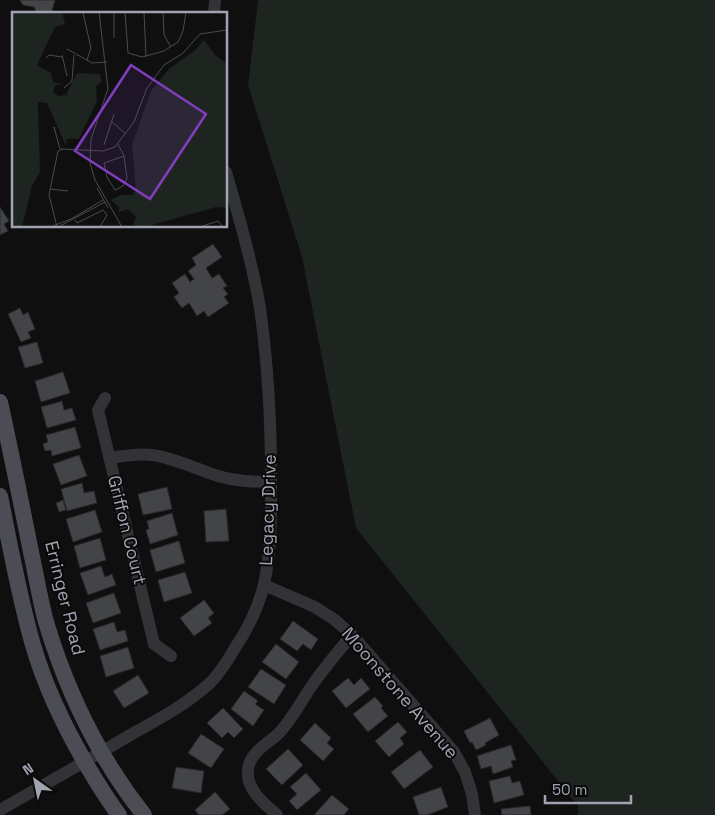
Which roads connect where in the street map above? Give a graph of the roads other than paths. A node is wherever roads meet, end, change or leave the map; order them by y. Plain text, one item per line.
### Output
1 (228, 179) edge
2 (105, 398) dead end
3 (0, 402) edge
4 (110, 458) junction
5 (271, 482) junction
6 (0, 496) edge
7 (264, 585) junction
8 (352, 635) junction
9 (170, 656) dead end
10 (102, 752) junction
11 (84, 762) junction
12 (0, 810) edge
13 (119, 815) edge
14 (144, 815) edge
15 (277, 815) edge
16 (475, 815) edge

1 - 5 street, Legacy Drive
2 - 4 street, Griffon Court
3 - 10 main road, Erringer Road
4 - 5 street
4 - 9 street, Griffon Court
5 - 7 street, Legacy Drive
6 - 11 main road
7 - 8 street, Moonstone Avenue
7 - 10 street, Legacy Drive
8 - 15 street
8 - 16 street, Moonstone Avenue
10 - 11 street, Legacy Drive
10 - 14 main road, Erringer Road
11 - 12 street, Legacy Drive
11 - 13 main road

